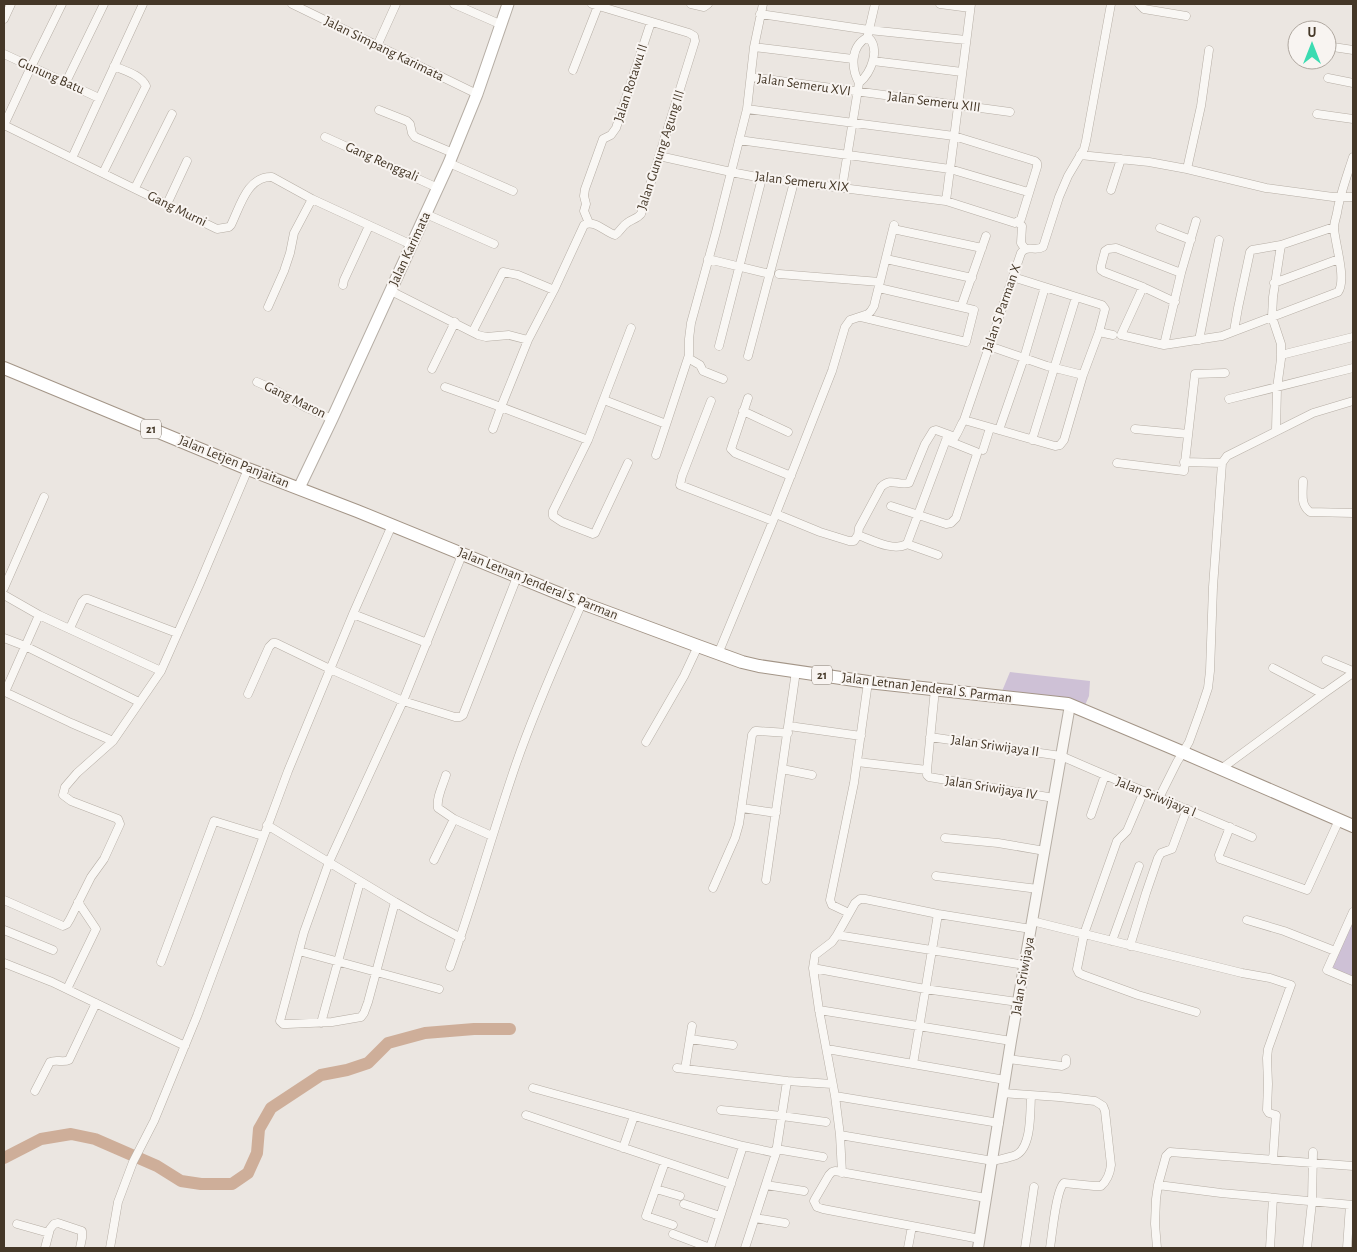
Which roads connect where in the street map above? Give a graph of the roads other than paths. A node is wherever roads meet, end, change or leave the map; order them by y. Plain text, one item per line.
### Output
1 (11, 4) edge
2 (62, 4) edge
3 (104, 4) edge
4 (143, 4) edge
5 (292, 4) edge
6 (396, 4) edge
7 (454, 4) edge
8 (508, 4) edge
9 (691, 4) edge
10 (708, 4) edge
11 (763, 4) edge
12 (875, 4) edge
13 (940, 4) edge
14 (1110, 4) edge
15 (1139, 4) edge
16 (595, 5) edge
17 (971, 6) edge
18 (760, 14) junction
19 (1186, 16) dead end
20 (4, 19) edge
21 (651, 22) junction
22 (502, 25) junction
23 (868, 33) junction
24 (966, 40) junction
25 (377, 46) junction
26 (754, 47) junction
27 (1337, 47) edge
28 (1209, 50) dead end
29 (1353, 50) edge
30 (4, 54) edge
31 (853, 59) junction
32 (873, 61) junction
33 (114, 66) junction
34 (31, 67) junction
35 (573, 70) dead end
36 (962, 72) junction
37 (751, 77) junction
38 (1328, 78) dead end
39 (66, 82) junction
40 (859, 83) junction
41 (1353, 83) edge
42 (858, 92) junction
43 (478, 94) junction
44 (98, 98) junction
45 (958, 104) junction
46 (747, 109) junction
47 (378, 110) dead end
48 (1010, 112) dead end
49 (172, 114) dead end
50 (1317, 114) dead end
51 (1353, 119) edge
52 (852, 123) junction
53 (4, 125) edge
54 (954, 136) junction
55 (325, 137) dead end
56 (739, 140) junction
57 (1080, 155) junction
58 (659, 156) junction
59 (847, 156) junction
60 (1353, 157) edge
61 (72, 158) junction
62 (451, 158) junction
63 (1121, 158) junction
64 (186, 161) dead end
65 (950, 169) junction
66 (1187, 169) junction
67 (731, 172) junction
68 (103, 173) junction
69 (762, 178) junction
70 (794, 182) junction
71 (135, 188) junction
72 (438, 188) junction
73 (842, 188) junction
74 (1111, 190) dead end
75 (513, 191) dead end
76 (1028, 192) junction
77 (1340, 197) junction
78 (1353, 197) edge
79 (312, 198) junction
80 (946, 201) junction
81 (168, 204) junction
82 (426, 214) junction
83 (1196, 221) dead end
84 (1018, 222) junction
85 (589, 223) junction
86 (369, 226) junction
87 (1334, 227) junction
88 (1160, 228) dead end
89 (986, 236) dead end
90 (1191, 240) junction
91 (1219, 240) dead end
92 (494, 244) dead end
93 (412, 245) junction
94 (1281, 245) junction
95 (982, 248) junction
96 (1025, 248) junction
97 (1340, 258) junction
98 (708, 259) junction
99 (886, 259) junction
100 (740, 267) junction
101 (1181, 273) junction
102 (770, 274) junction
103 (779, 274) dead end
104 (1013, 277) junction
105 (972, 278) junction
106 (1274, 283) junction
107 (343, 285) dead end
108 (880, 285) junction
109 (1045, 287) junction
110 (1143, 287) junction
111 (554, 290) junction
112 (391, 291) junction
113 (1076, 297) junction
114 (1174, 302) junction
115 (268, 307) dead end
116 (961, 307) junction
117 (859, 317) junction
118 (1272, 317) junction
119 (455, 322) junction
120 (631, 328) dead end
121 (473, 331) junction
122 (1234, 331) junction
123 (1099, 332) junction
124 (1113, 335) dead end
125 (1353, 337) edge
126 (528, 340) junction
127 (1199, 340) junction
128 (1164, 345) junction
129 (720, 346) dead end
130 (989, 346) junction
131 (1281, 355) junction
132 (688, 356) junction
133 (748, 356) dead end
134 (1024, 358) junction
135 (4, 368) edge
136 (1054, 368) junction
137 (1353, 368) edge
138 (432, 369) dead end
139 (1225, 373) dead end
140 (1083, 375) junction
141 (723, 379) dead end
142 (258, 382) dead end
143 (445, 387) dead end
144 (1278, 388) junction
145 (748, 398) dead end
146 (1229, 399) dead end
147 (604, 400) junction
148 (711, 401) dead end
149 (1353, 401) edge
150 (501, 407) junction
151 (743, 411) junction
152 (332, 419) junction
153 (964, 420) junction
154 (666, 424) junction
155 (990, 428) junction
156 (493, 429) dead end
157 (1136, 429) dead end
158 (999, 430) junction
159 (1276, 430) junction
160 (788, 432) dead end
161 (1188, 434) junction
162 (588, 440) junction
163 (1032, 440) junction
164 (983, 450) dead end
165 (656, 456) dead end
166 (1184, 462) junction
167 (628, 463) dead end
168 (1117, 463) dead end
169 (1222, 463) junction
170 (248, 469) junction
171 (791, 476) junction
172 (1303, 481) dead end
173 (299, 488) junction
174 (44, 497) dead end
175 (891, 506) dead end
176 (1353, 513) edge
177 (918, 514) junction
178 (775, 517) junction
179 (392, 525) junction
180 (858, 535) junction
181 (907, 544) junction
182 (462, 555) junction
183 (938, 555) dead end
184 (517, 576) junction
185 (4, 588) edge
186 (4, 594) edge
187 (582, 603) junction
188 (353, 614) junction
189 (39, 615) junction
190 (70, 628) junction
191 (177, 634) junction
192 (4, 638) edge
193 (427, 643) junction
194 (25, 646) junction
195 (698, 646) junction
196 (718, 654) junction
197 (1326, 660) dead end
198 (1273, 668) dead end
199 (330, 669) junction
200 (160, 671) junction
201 (796, 671) junction
202 (868, 682) junction
203 (935, 689) junction
204 (4, 692) edge
205 (248, 694) dead end
206 (1323, 694) junction
207 (403, 701) junction
208 (139, 702) junction
209 (1070, 705) junction
210 (788, 730) junction
211 (861, 736) junction
212 (930, 737) junction
213 (113, 741) junction
214 (646, 742) dead end
215 (1182, 752) junction
216 (1061, 756) junction
217 (858, 762) junction
218 (782, 769) junction
219 (1221, 769) junction
220 (928, 774) junction
221 (446, 775) dead end
222 (1105, 775) junction
223 (812, 776) dead end
224 (1144, 792) junction
225 (1054, 798) junction
226 (1159, 798) junction
227 (742, 808) junction
228 (1187, 809) junction
229 (776, 813) junction
230 (1091, 815) dead end
231 (454, 819) junction
232 (1349, 822) edge
233 (267, 826) junction
234 (1230, 827) junction
235 (264, 836) junction
236 (492, 836) junction
237 (1252, 836) dead end
238 (945, 838) dead end
239 (1045, 851) junction
240 (434, 860) dead end
241 (329, 862) junction
242 (1139, 866) dead end
243 (936, 876) dead end
244 (766, 880) dead end
245 (360, 882) junction
246 (713, 888) dead end
247 (1038, 889) junction
248 (4, 900) edge
249 (78, 902) junction
250 (395, 902) junction
251 (1353, 912) edge
252 (849, 913) junction
253 (938, 914) junction
254 (1247, 920) dead end
255 (1032, 925) junction
256 (4, 930) edge
257 (1084, 934) junction
258 (837, 935) junction
259 (460, 938) junction
260 (1112, 941) junction
261 (1130, 946) junction
262 (53, 950) dead end
263 (932, 950) junction
264 (299, 951) junction
265 (1336, 951) junction
266 (338, 961) junction
267 (161, 962) dead end
268 (4, 963) edge
269 (1025, 965) junction
270 (450, 967) dead end
271 (813, 968) junction
272 (376, 972) junction
273 (1353, 981) edge
274 (67, 989) junction
275 (439, 989) dead end
276 (925, 990) junction
277 (1018, 1002) junction
278 (96, 1003) junction
279 (819, 1010) junction
280 (1196, 1012) dead end
281 (321, 1023) junction
282 (692, 1026) dead end
283 (919, 1026) junction
284 (690, 1039) junction
285 (1011, 1040) junction
286 (733, 1045) dead end
287 (185, 1046) junction
288 (827, 1049) junction
289 (1008, 1059) junction
290 (1066, 1059) dead end
291 (913, 1064) junction
292 (1005, 1080) junction
293 (787, 1082) junction
294 (832, 1084) junction
295 (533, 1088) dead end
296 (35, 1091) dead end
297 (1002, 1093) junction
298 (835, 1096) junction
299 (1031, 1096) junction
300 (721, 1110) dead end
301 (526, 1115) dead end
302 (634, 1116) junction
303 (782, 1116) junction
304 (826, 1122) dead end
305 (998, 1123) junction
306 (840, 1135) junction
307 (742, 1146) junction
308 (623, 1148) junction
309 (776, 1151) junction
310 (1314, 1152) dead end
311 (824, 1157) dead end
312 (1274, 1160) junction
313 (993, 1161) junction
314 (665, 1162) junction
315 (1313, 1164) junction
316 (1353, 1166) edge
317 (842, 1173) junction
318 (731, 1184) junction
319 (766, 1185) junction
320 (1158, 1185) junction
321 (1034, 1187) dead end
322 (656, 1188) junction
323 (804, 1191) dead end
324 (680, 1196) dead end
325 (986, 1198) junction
326 (1273, 1198) junction
327 (1312, 1202) junction
328 (684, 1204) dead end
329 (1351, 1205) edge
330 (720, 1216) junction
331 (755, 1218) junction
332 (785, 1223) dead end
333 (17, 1224) dead end
334 (673, 1225) dead end
335 (912, 1226) junction
336 (49, 1233) junction
337 (673, 1234) dead end
338 (979, 1243) edge
339 (45, 1248) edge
340 (80, 1248) edge
341 (110, 1248) edge
342 (745, 1248) edge
343 (908, 1248) edge
344 (1025, 1248) edge
345 (1050, 1248) edge
346 (1157, 1248) edge
347 (1270, 1248) edge
348 (1308, 1248) edge
349 (1347, 1248) edge

1 - 20 street
2 - 34 street
3 - 39 street
4 - 33 street, Gunung Batu
5 - 25 street, Jalan Simpang Karimata
6 - 25 street
7 - 22 street
8 - 22 main road, Jalan Karimata
9 - 10 street
11 - 18 street
12 - 23 street
13 - 17 street
14 - 57 street, Jalan S Parman X
15 - 19 street
16 - 21 street
16 - 35 street
17 - 24 street
18 - 23 street
18 - 26 street
21 - 58 street, Jalan Gunung Agung III
21 - 85 street, Jalan Rotawu II
22 - 43 main road, Jalan Karimata
23 - 24 street
23 - 31 street
23 - 32 street
24 - 36 street
25 - 43 street, Jalan Simpang Karimata
26 - 31 street
26 - 37 street
27 - 29 street
28 - 66 street
30 - 34 street, Gunung Batu
31 - 40 street
32 - 36 street
32 - 40 street
33 - 44 street, Gunung Batu
33 - 68 street
34 - 39 street, Gunung Batu
34 - 53 street
36 - 45 street
37 - 42 street, Jalan Semeru XVI
37 - 46 street
38 - 41 street
39 - 44 street, Gunung Batu
40 - 42 street
42 - 45 street, Jalan Semeru XIII
42 - 52 street
43 - 62 main road, Jalan Karimata
44 - 61 street, Gunung Batu
45 - 48 street, Jalan Semeru XIII
45 - 54 street
46 - 52 street
46 - 56 street
47 - 62 street
49 - 71 street
50 - 51 street
52 - 54 street
52 - 59 street
53 - 61 street, Gang Murni
54 - 65 street
54 - 76 street
55 - 72 street, Gang Renggali
56 - 59 street
56 - 67 street
57 - 63 street
57 - 96 street, Jalan S Parman X
58 - 67 street, Jalan Semeru XIX
58 - 85 street, Jalan Gunung Agung III
59 - 65 street
59 - 73 street
60 - 77 street
61 - 68 street, Gang Murni
62 - 72 main road, Jalan Karimata
62 - 75 street
63 - 66 street
63 - 74 street
64 - 81 street
65 - 76 street
65 - 80 street
66 - 77 street
67 - 69 street, Jalan Semeru XIX
67 - 98 street
68 - 71 street, Gang Murni
69 - 70 street, Jalan Semeru XIX
69 - 100 street
70 - 73 street, Jalan Semeru XIX
70 - 102 street
71 - 81 street, Gang Murni
72 - 82 main road, Jalan Karimata
73 - 80 street, Jalan Semeru XIX
76 - 84 street
77 - 78 street
77 - 87 street
79 - 81 street, Gang Murni
79 - 86 street, Gang Murni
79 - 115 street
80 - 84 street, Jalan Semeru XIX
82 - 92 street
82 - 93 main road, Jalan Karimata
83 - 90 street
84 - 96 street
85 - 111 street
86 - 93 street, Gang Murni
86 - 107 street
87 - 94 street
87 - 97 street
88 - 90 street
89 - 95 street
90 - 101 street
91 - 127 street
93 - 112 main road, Jalan Karimata
94 - 106 street
94 - 122 street
95 - 99 street
95 - 105 street
96 - 104 street, Jalan S Parman X
97 - 106 street
97 - 118 street
98 - 100 street
98 - 132 street
99 - 105 street
99 - 108 street
100 - 102 street
100 - 129 street
101 - 110 street
101 - 114 street
102 - 133 street
103 - 108 street
104 - 109 street
104 - 130 street, Jalan S Parman X
105 - 116 street
106 - 118 street
108 - 116 street
108 - 117 street
109 - 113 street
109 - 134 street
110 - 114 street
110 - 128 street
111 - 121 street
111 - 126 street
112 - 119 street
112 - 152 main road, Jalan Karimata
113 - 123 street
113 - 136 street
114 - 128 street
116 - 117 street
117 - 171 street
118 - 122 street
118 - 131 street
119 - 121 street
119 - 138 street
120 - 147 street
121 - 126 street
122 - 127 street
123 - 124 street
123 - 140 street
125 - 131 street
126 - 150 street
127 - 128 street
130 - 134 street
130 - 153 street, Jalan S Parman X
131 - 144 street
132 - 141 street
132 - 154 street
134 - 136 street
134 - 158 street
135 - 170 highway, Jalan Letjen Panjaitan / 21
136 - 140 street
136 - 163 street
137 - 144 street
139 - 161 street
140 - 163 street
142 - 152 street, Gang Maron
143 - 150 street
144 - 146 street
144 - 159 street
145 - 151 street
147 - 154 street
147 - 162 street
148 - 178 street
149 - 159 street
150 - 156 street
150 - 162 street
151 - 160 street
151 - 171 street
152 - 173 main road, Jalan Karimata
153 - 155 street
153 - 180 street, Jalan S Parman X
154 - 165 street
155 - 158 street
155 - 164 street
157 - 161 street
158 - 163 street
159 - 169 street
161 - 166 street
162 - 167 street
166 - 168 street
166 - 169 street
169 - 215 street
170 - 173 highway, Jalan Letjen Panjaitan / 21
170 - 191 street
171 - 178 street
172 - 176 street
173 - 179 highway, Jalan Letnan Jenderal S. Parman / 21
174 - 185 street
175 - 177 street
177 - 177 street
177 - 181 street
178 - 180 street
178 - 196 street
179 - 182 highway, Jalan Letnan Jenderal S. Parman / 21
179 - 188 street
180 - 181 street
181 - 183 street
182 - 184 highway, Jalan Letnan Jenderal S. Parman / 21
182 - 193 street
184 - 187 highway, Jalan Letnan Jenderal S. Parman / 21
184 - 207 street
186 - 189 street
187 - 195 highway, Jalan Letnan Jenderal S. Parman / 21
187 - 236 street
188 - 193 street
188 - 199 street
189 - 190 street
189 - 194 street
190 - 191 street
190 - 200 street
191 - 200 street
192 - 194 street
193 - 207 street
194 - 204 street
194 - 208 street
195 - 196 highway, Jalan Letnan Jenderal S. Parman / 21
195 - 214 street
196 - 201 highway, Jalan Letnan Jenderal S. Parman / 21
197 - 206 street
198 - 206 street
199 - 205 street
199 - 207 street
199 - 233 street
200 - 208 street
201 - 202 highway, Jalan Letnan Jenderal S. Parman / 21
201 - 210 street
202 - 203 highway, Jalan Letnan Jenderal S. Parman / 21
202 - 211 street
203 - 209 highway, Jalan Letnan Jenderal S. Parman / 21
203 - 212 street
204 - 213 street
206 - 219 street
207 - 241 street
208 - 213 street
209 - 215 highway, Jalan Letnan Jenderal S. Parman / 21
209 - 216 street, Jalan Sriwijaya
210 - 211 street
210 - 218 street
210 - 227 street
211 - 217 street
212 - 216 street, Jalan Sriwijaya II
212 - 220 street
213 - 249 street
215 - 219 highway, Jalan Letnan Jenderal S. Parman / 21
215 - 226 street
216 - 222 street, Jalan Sriwijaya I
216 - 225 street, Jalan Sriwijaya
217 - 220 street, Jalan Sriwijaya IV
217 - 252 street
218 - 223 street
218 - 229 street
219 - 232 highway, Jalan Letnan Jenderal S. Parman / 21
220 - 225 street, Jalan Sriwijaya IV
221 - 231 street
222 - 224 street, Jalan Sriwijaya I
222 - 230 street
224 - 226 street, Jalan Sriwijaya I
224 - 257 street
225 - 239 street, Jalan Sriwijaya
226 - 228 street, Jalan Sriwijaya I
227 - 229 street
227 - 246 street
228 - 234 street, Jalan Sriwijaya I
228 - 261 street
229 - 244 street
231 - 236 street
231 - 240 street
232 - 234 street
233 - 235 street
233 - 241 street
234 - 237 street, Jalan Sriwijaya I
235 - 267 street
235 - 287 street
236 - 259 street
238 - 239 street
239 - 247 street, Jalan Sriwijaya
241 - 245 street
241 - 264 street
242 - 260 street
243 - 247 street
245 - 250 street
245 - 266 street
247 - 255 street, Jalan Sriwijaya
248 - 249 street
249 - 274 street
250 - 259 street
250 - 272 street
251 - 265 street
252 - 253 street
252 - 258 street
253 - 255 street
253 - 263 street
254 - 265 street
255 - 257 street
255 - 269 street, Jalan Sriwijaya
256 - 262 street
257 - 260 street
257 - 280 street
258 - 263 street
258 - 271 street
259 - 270 street
260 - 261 street
261 - 312 street
263 - 269 street
263 - 276 street
264 - 266 street
264 - 281 street
265 - 273 street
266 - 272 street
266 - 281 street
268 - 274 street
269 - 277 street, Jalan Sriwijaya
271 - 276 street
271 - 279 street
272 - 275 street
272 - 281 street
274 - 278 street
276 - 277 street
276 - 283 street
277 - 285 street, Jalan Sriwijaya
278 - 287 street
278 - 296 street
279 - 283 street
279 - 288 street
282 - 284 street
283 - 285 street
283 - 291 street
284 - 286 street
284 - 293 street
285 - 289 street, Jalan Sriwijaya
287 - 341 street
288 - 291 street
288 - 294 street
289 - 290 street
289 - 292 street, Jalan Sriwijaya
291 - 292 street
292 - 297 street, Jalan Sriwijaya
293 - 294 street
293 - 303 street
294 - 298 street
295 - 302 street
297 - 299 street
297 - 305 street, Jalan Sriwijaya
298 - 305 street
298 - 306 street
299 - 313 street
299 - 345 street
300 - 303 street
301 - 308 street
302 - 307 street
302 - 308 street
303 - 304 street
303 - 309 street
305 - 313 street, Jalan Sriwijaya
306 - 313 street
306 - 317 street
307 - 309 street
307 - 318 street
308 - 314 street
309 - 311 street
309 - 319 street
310 - 315 street
312 - 315 street
312 - 320 street
313 - 325 street, Jalan Sriwijaya
314 - 318 street
314 - 322 street
315 - 316 street
315 - 327 street
317 - 325 street
317 - 335 street
318 - 330 street
319 - 323 street
319 - 331 street
320 - 326 street
320 - 346 street
321 - 344 street
322 - 324 street
322 - 334 street
325 - 338 street, Jalan Sriwijaya
326 - 327 street
326 - 347 street
327 - 329 street
327 - 348 street
328 - 330 street
329 - 349 street
330 - 337 street
331 - 332 street
331 - 342 street
333 - 336 street
335 - 338 street
335 - 343 street
336 - 339 street
336 - 340 street

